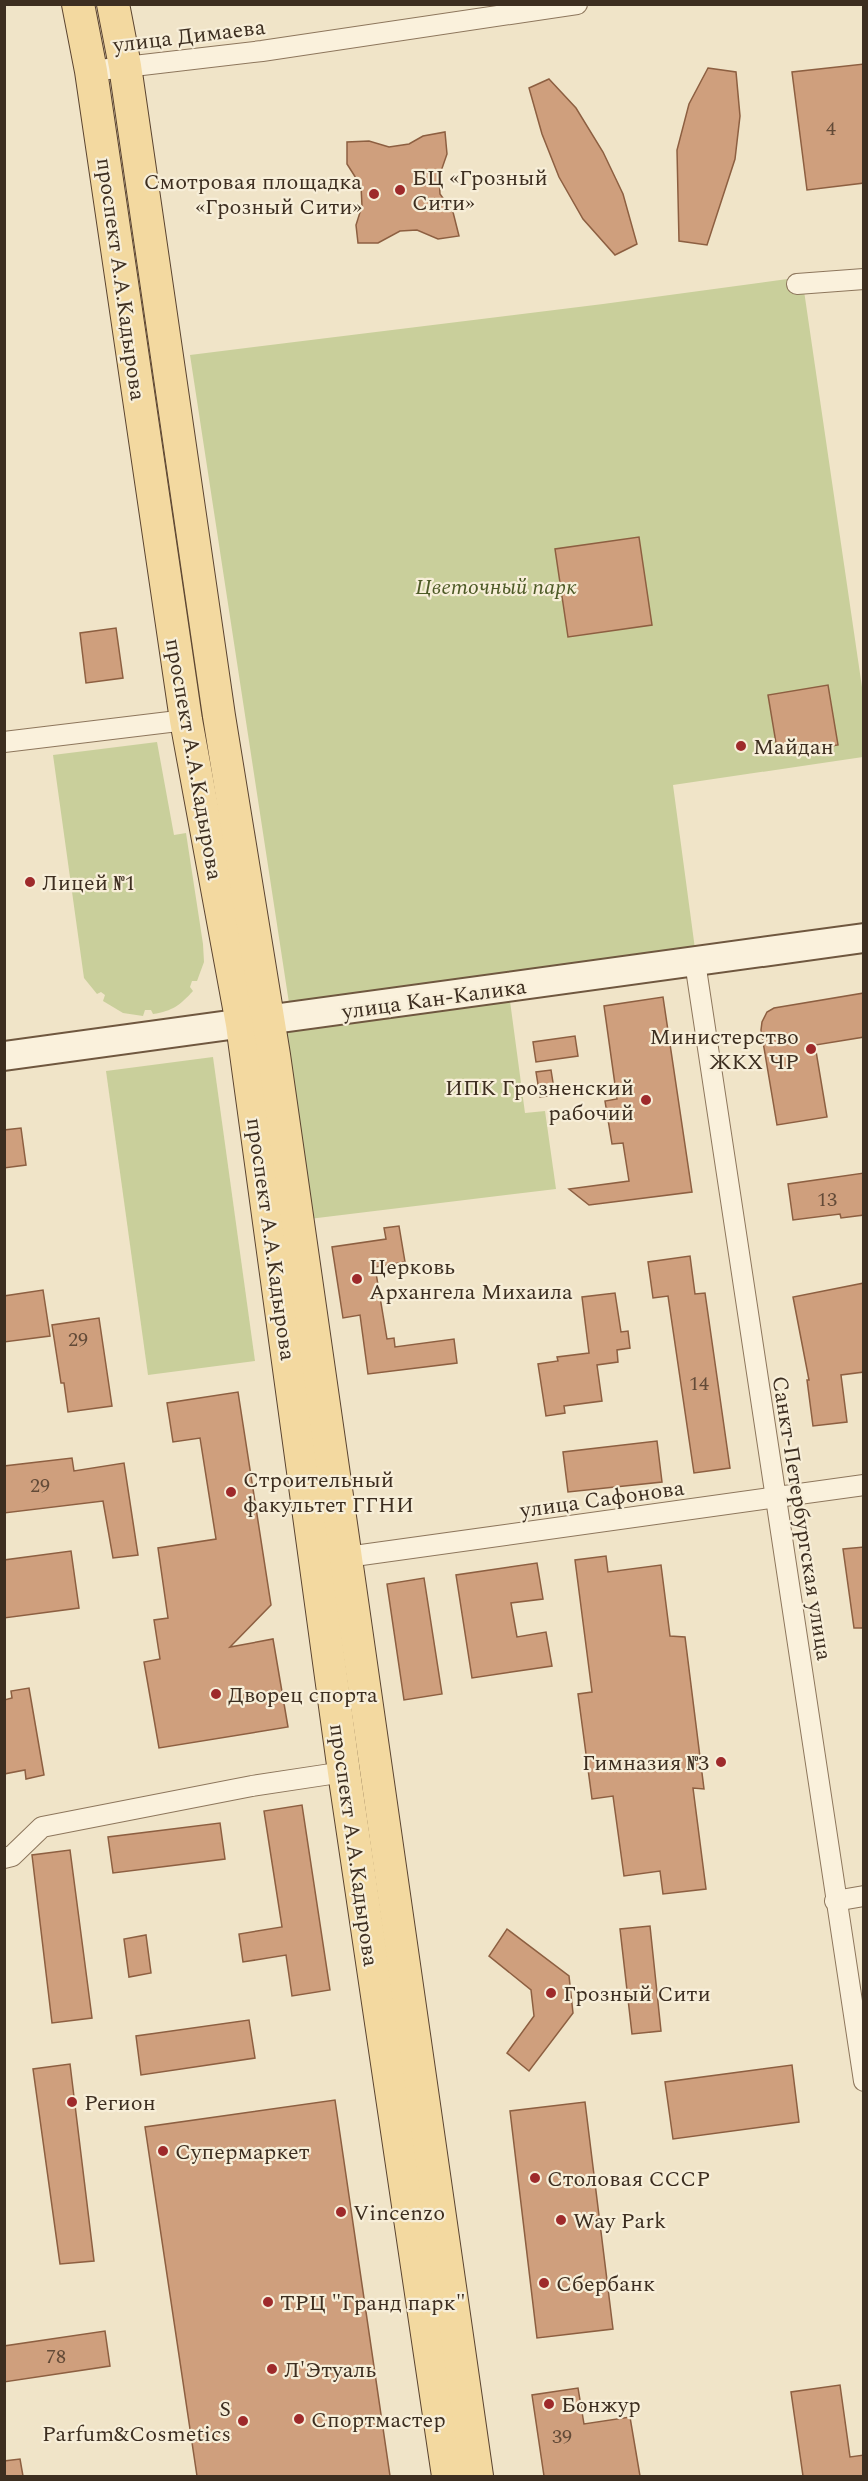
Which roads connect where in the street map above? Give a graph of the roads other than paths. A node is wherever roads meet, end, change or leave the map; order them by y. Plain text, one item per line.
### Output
1 (78, 4) edge
2 (113, 4) edge
3 (577, 4) edge
4 (125, 66) junction
5 (91, 71) junction
6 (864, 279) edge
7 (797, 284) dead end
8 (186, 720) junction
9 (4, 742) edge
10 (864, 938) edge
11 (695, 962) junction
12 (255, 1022) junction
13 (4, 1056) edge
14 (864, 1485) edge
15 (776, 1498) junction
16 (346, 1557) junction
17 (344, 1772) junction
18 (4, 1858) edge
19 (864, 1896) edge
20 (835, 1901) junction
21 (864, 2081) edge
22 (448, 2476) edge
23 (477, 2476) edge

1 - 5 main road, проспект А.А.Кадырова
2 - 4 main road, проспект А.А.Кадырова
3 - 4 street, улица Димаева
4 - 5 street, улица Димаева
4 - 12 main road, проспект А.А.Кадырова
5 - 8 main road, проспект А.А.Кадырова
6 - 7 street
8 - 9 street
8 - 12 main road, проспект А.А.Кадырова
10 - 11 street, улица Кан-Калика
11 - 12 street, улица Кан-Калика
11 - 15 street, Санкт-Петербургская улица
12 - 13 street, улица Кан-Калика
12 - 16 main road, проспект А.А.Кадырова
12 - 17 main road, проспект А.А.Кадырова
14 - 15 street, улица Сафонова
15 - 16 street, улица Сафонова
15 - 20 street, Санкт-Петербургская улица
16 - 23 main road, проспект А.А.Кадырова
17 - 18 street
17 - 22 main road, проспект А.А.Кадырова
19 - 20 street
20 - 21 street, Санкт-Петербургская улица

